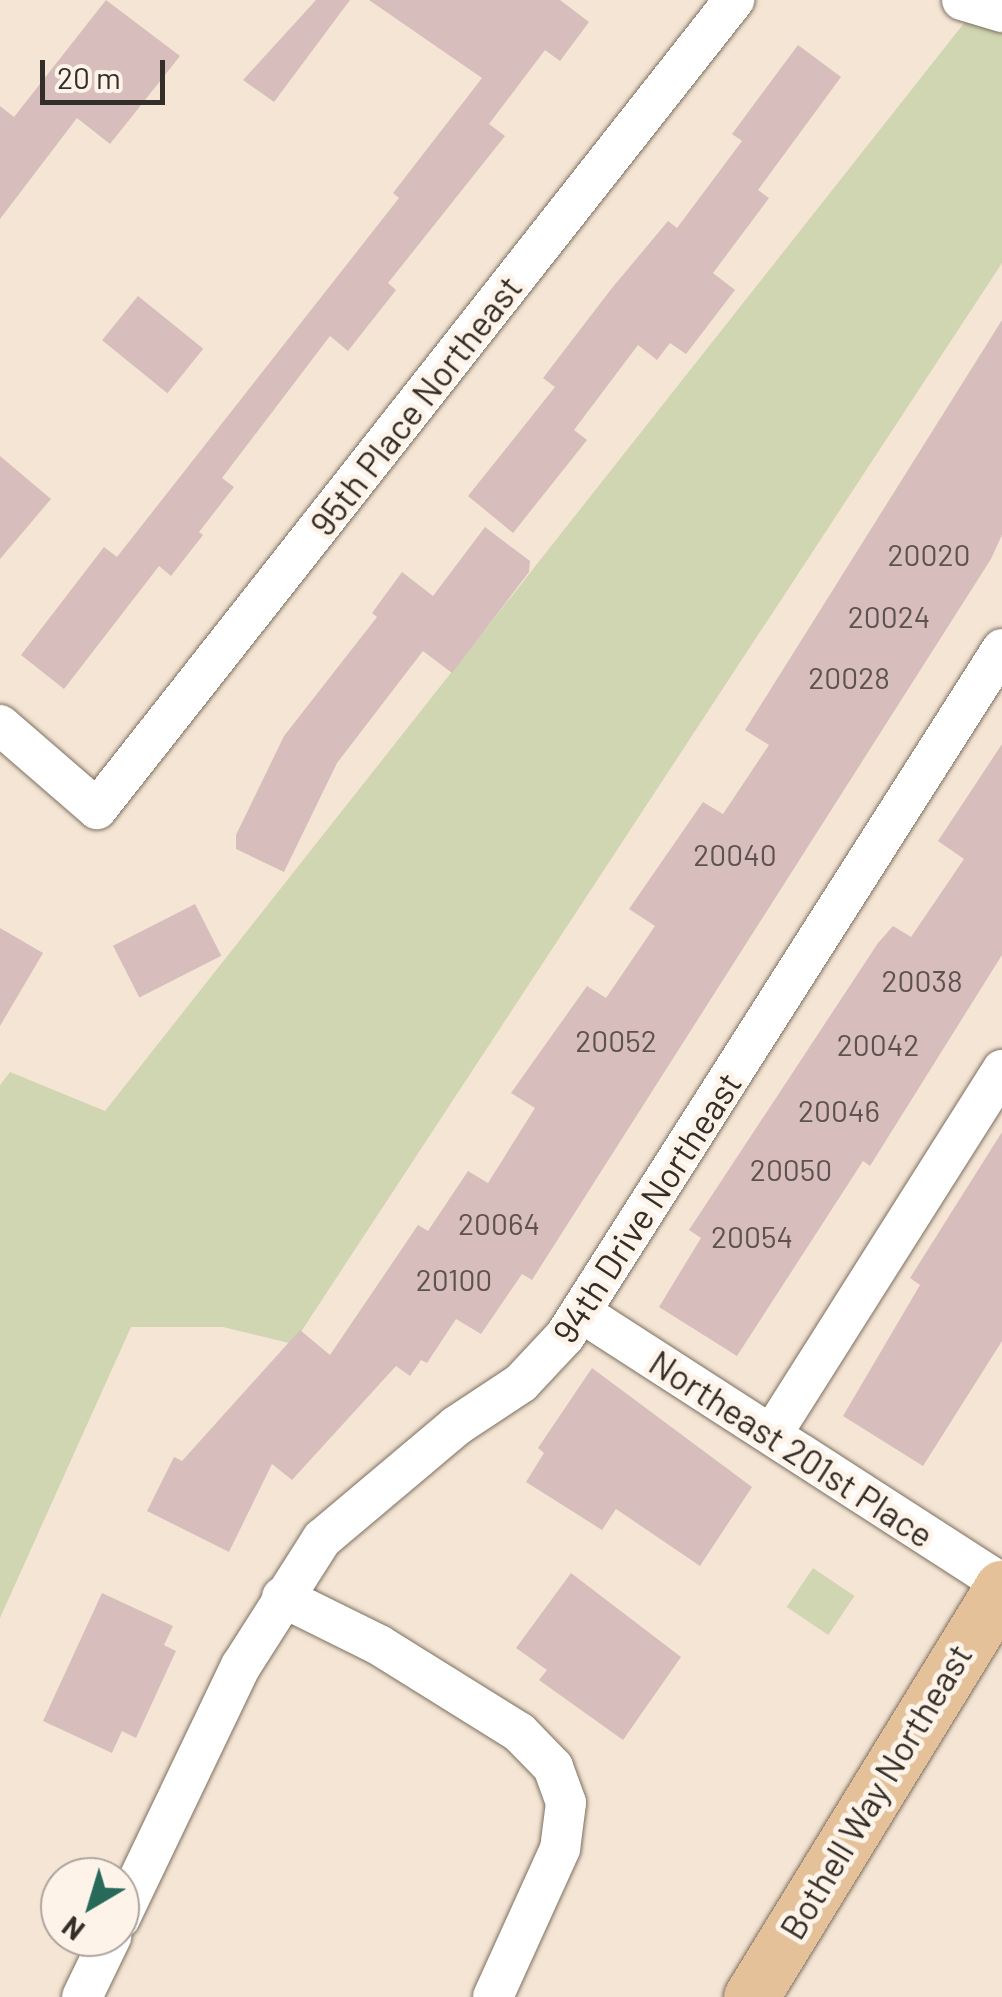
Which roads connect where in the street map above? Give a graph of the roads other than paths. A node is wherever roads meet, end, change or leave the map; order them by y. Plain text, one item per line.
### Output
1 (734, 0) edge
2 (962, 0) edge
3 (1002, 12) edge
4 (1002, 649) edge
5 (0, 725) edge
6 (1002, 1070) edge
7 (582, 1313) junction
8 (772, 1434) junction
9 (1002, 1586) edge
10 (282, 1596) junction
11 (140, 1876) edge
12 (101, 1957) edge
13 (82, 1997) edge
14 (493, 1997) edge
15 (751, 1997) edge

1 - 5 street, 95th Place Northeast
2 - 3 street
4 - 7 street, 94th Drive Northeast
6 - 8 street
7 - 8 street, Northeast 201st Place
7 - 10 street, 94th Drive Northeast
8 - 9 street, Northeast 201st Place
9 - 15 main road, Bothell Way Northeast
10 - 11 street, 94th Drive Northeast
10 - 14 street
12 - 13 street

